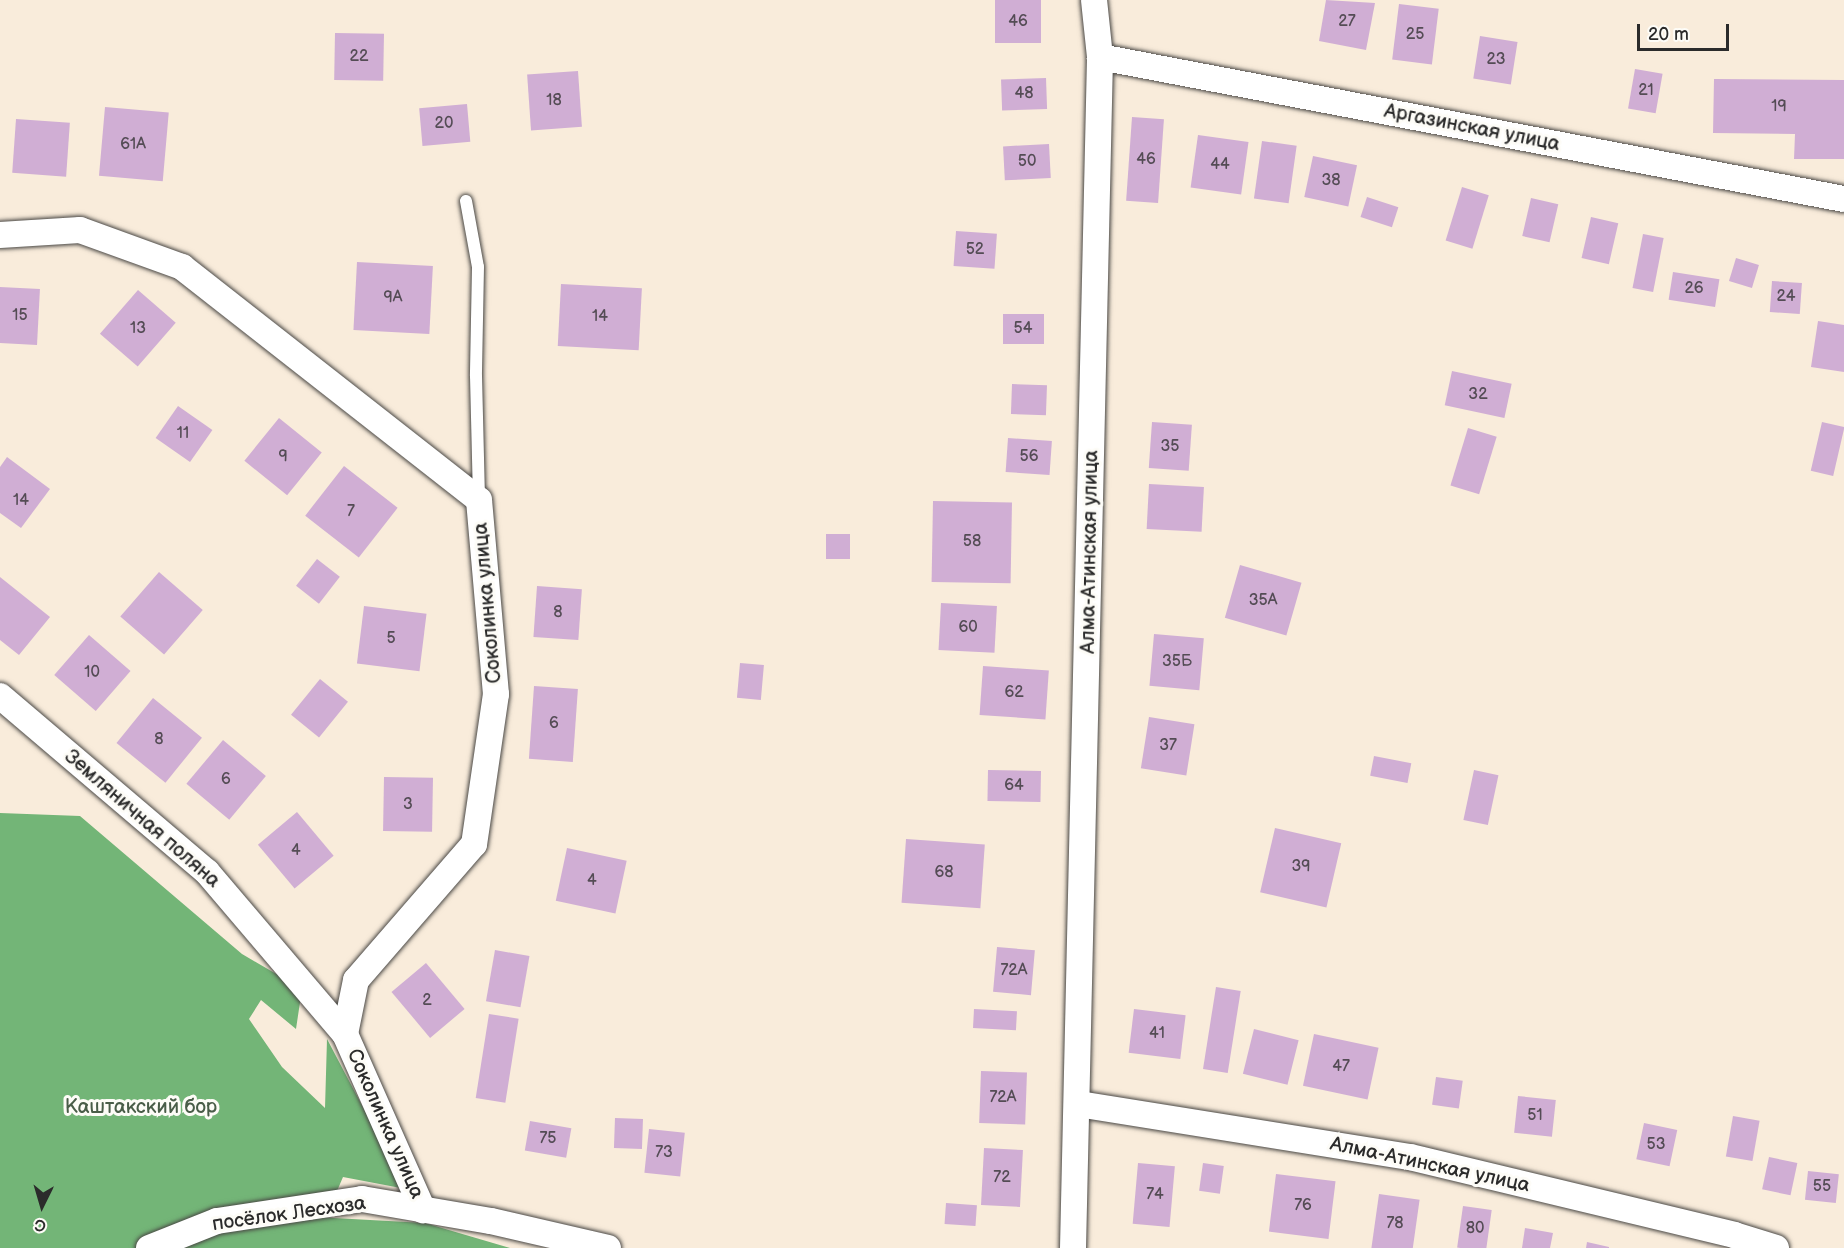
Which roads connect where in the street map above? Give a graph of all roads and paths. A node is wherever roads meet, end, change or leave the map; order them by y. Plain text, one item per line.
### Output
1 (1094, 0) edge
2 (1100, 57) junction
3 (1844, 199) edge
4 (466, 201) dead end
5 (0, 235) edge
6 (479, 500) junction
7 (0, 696) edge
8 (345, 1034) junction
9 (1078, 1104) junction
10 (423, 1210) junction
11 (149, 1248) edge
12 (608, 1248) edge
13 (1073, 1248) edge
14 (1776, 1248) edge

1 - 2 street, Алма-Атинская улица
2 - 3 street, Аргазинская улица
2 - 9 street, Алма-Атинская улица
4 - 6 lane
5 - 6 street, Соколинка улица
6 - 8 street, Соколинка улица
7 - 8 street, Земляничная поляна
8 - 10 street, Соколинка улица
9 - 13 street, Алма-Атинская улица
9 - 14 street, Алма-Атинская улица
10 - 11 street, посёлок Лесхоза
10 - 12 street, посёлок Лесхоза

